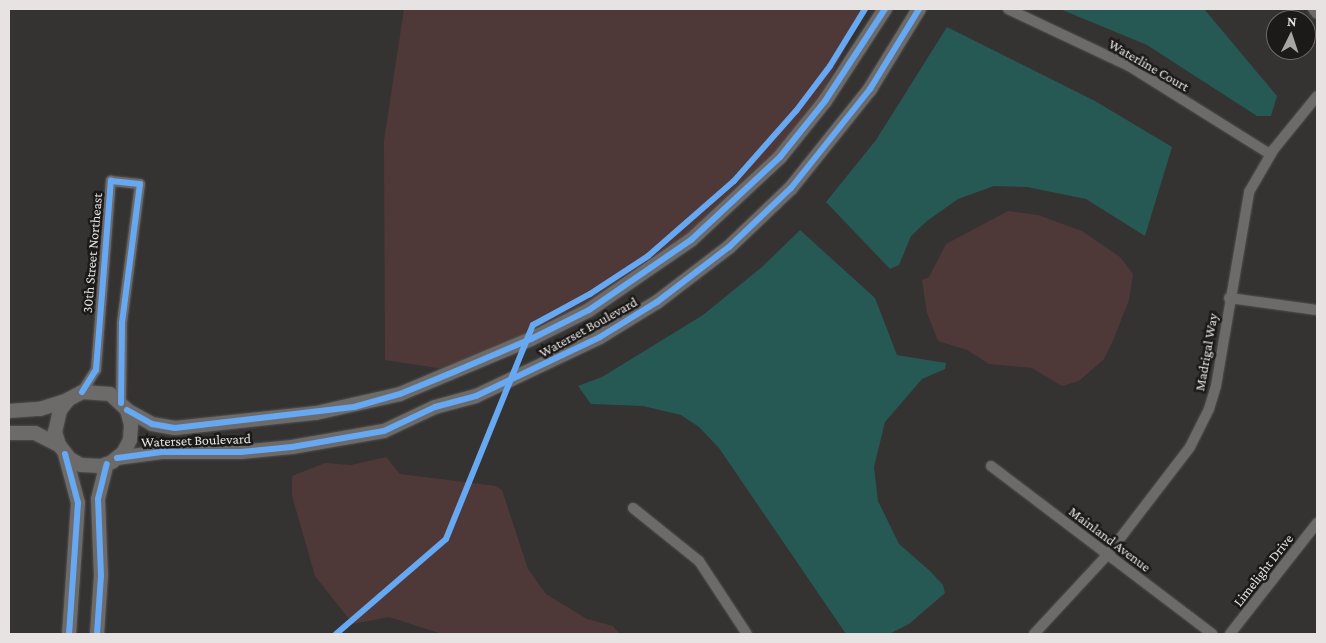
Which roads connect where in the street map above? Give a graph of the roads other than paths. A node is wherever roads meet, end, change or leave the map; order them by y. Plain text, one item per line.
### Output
1 (885, 9) edge
2 (919, 9) edge
3 (1008, 9) edge
4 (1312, 9) edge
5 (1317, 14) edge
6 (1317, 96) edge
7 (1270, 154) junction
8 (1229, 298) junction
9 (1317, 310) edge
10 (82, 392) junction
11 (69, 399) junction
12 (124, 406) junction
13 (9, 411) edge
14 (9, 433) edge
15 (62, 450) junction
16 (112, 461) junction
17 (991, 466) dead end
18 (633, 508) dead end
19 (1317, 523) edge
20 (1108, 554) junction
21 (69, 634) edge
22 (97, 634) edge
23 (747, 634) edge
24 (1034, 634) edge
25 (1212, 634) edge
26 (1230, 634) edge

1 - 12 street, Waterset Boulevard
2 - 16 street, Waterset Boulevard
3 - 7 street, Waterline Court
4 - 5 street
6 - 7 street, Madrigal Way
7 - 8 street, Madrigal Way
8 - 9 street
8 - 20 street, Madrigal Way
10 - 11 street
10 - 12 street
10 - 12 street, 30th Street Northeast
11 - 13 street
11 - 15 street
12 - 16 street
14 - 15 street
15 - 16 street
15 - 21 street
16 - 22 street
17 - 20 street, Mainland Avenue
18 - 23 street
19 - 26 street, Limelight Drive
20 - 24 street, Madrigal Way
20 - 25 street, Mainland Avenue

